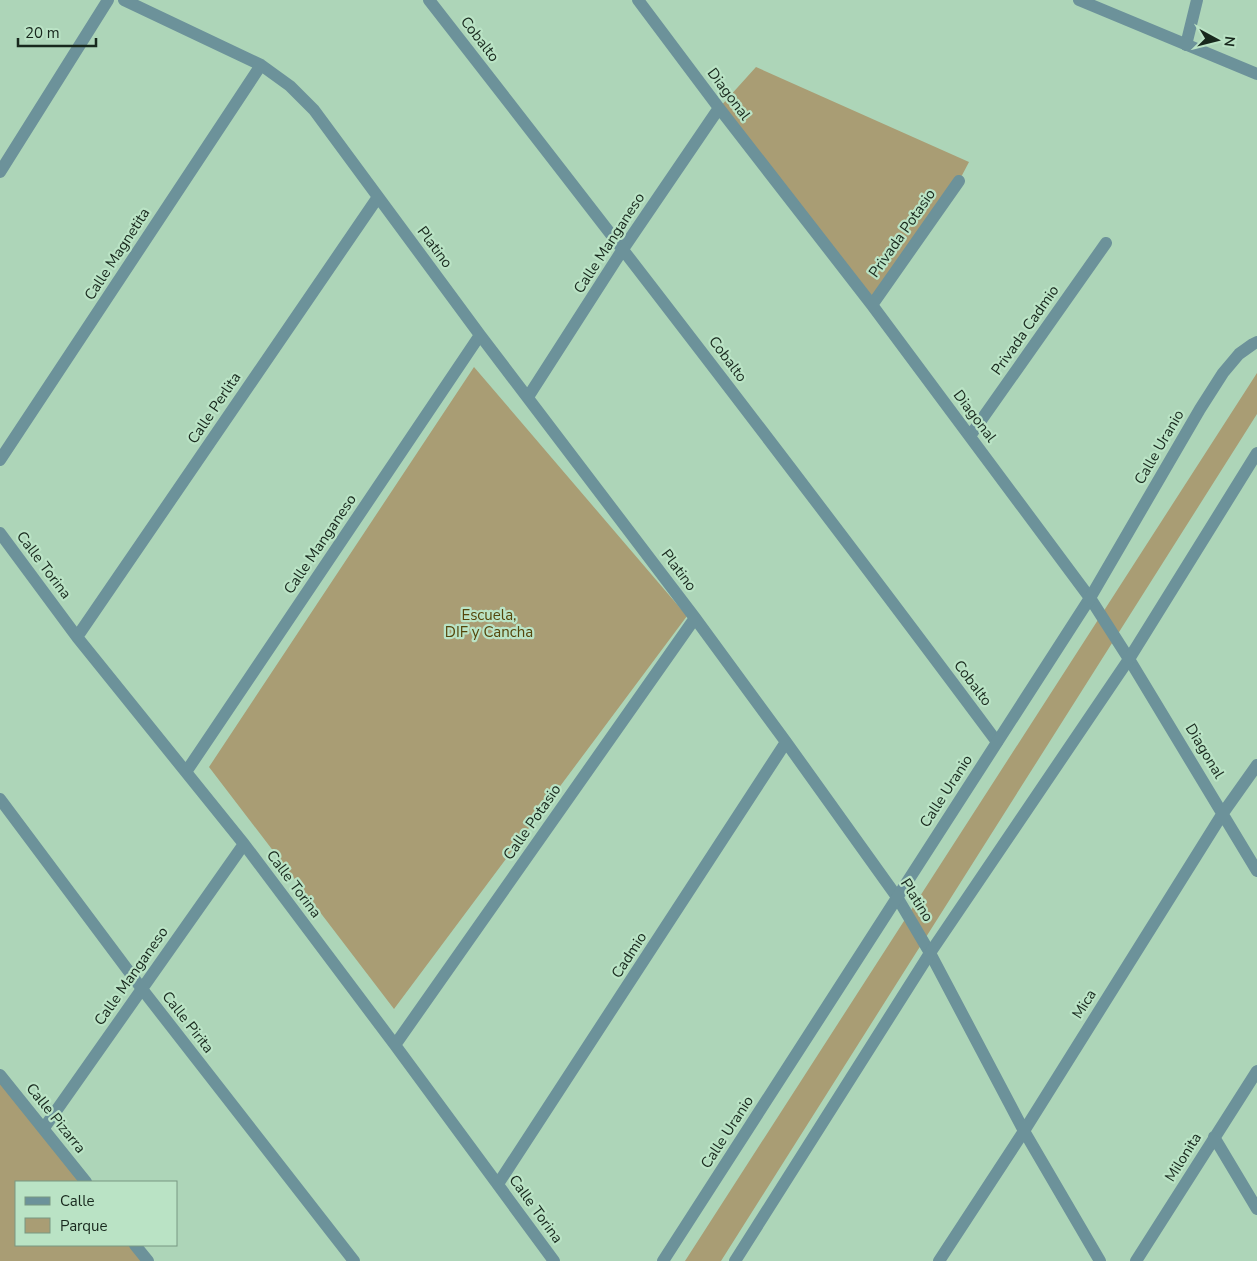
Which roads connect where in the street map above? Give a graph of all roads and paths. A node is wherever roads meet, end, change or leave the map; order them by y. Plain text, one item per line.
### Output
1 (108, 0) edge
2 (124, 0) edge
3 (429, 0) edge
4 (638, 0) edge
5 (1079, 0) edge
6 (1197, 0) edge
7 (1186, 45) junction
8 (261, 65) junction
9 (1257, 74) edge
10 (719, 108) junction
11 (0, 172) edge
12 (959, 181) dead end
13 (378, 197) junction
14 (1106, 243) dead end
15 (623, 249) junction
16 (872, 305) junction
17 (480, 335) junction
18 (1257, 342) edge
19 (528, 397) junction
20 (970, 436) junction
21 (1257, 454) edge
22 (0, 460) edge
23 (0, 533) edge
24 (1090, 598) junction
25 (695, 618) junction
26 (78, 637) junction
27 (1129, 659) junction
28 (786, 742) junction
29 (997, 742) junction
30 (1257, 765) edge
31 (186, 772) junction
32 (0, 799) edge
33 (1223, 813) junction
34 (244, 844) junction
35 (1257, 871) edge
36 (897, 897) junction
37 (930, 954) junction
38 (142, 989) junction
39 (395, 1045) junction
40 (1257, 1070) edge
41 (0, 1075) edge
42 (44, 1128) junction
43 (1024, 1131) junction
44 (1214, 1137) junction
45 (85, 1181) edge
46 (498, 1184) junction
47 (1257, 1209) edge
48 (136, 1246) edge
49 (148, 1261) edge
50 (354, 1261) edge
51 (554, 1261) edge
52 (663, 1261) edge
53 (735, 1261) edge
54 (939, 1261) edge
55 (1100, 1261) edge
56 (1136, 1261) edge

1 - 11 street
2 - 8 street, Platino
3 - 15 street, Cobalto
4 - 10 street, Diagonal
5 - 7 street
6 - 7 street
7 - 9 street
8 - 13 street, Platino
8 - 22 street, Calle Magnetita
10 - 15 street, Calle Manganeso
10 - 16 street, Diagonal
12 - 16 street, Privada Potasio
13 - 17 street, Platino
13 - 26 street, Calle Perlita
14 - 20 street, Privada Cadmio
15 - 19 street, Calle Manganeso
15 - 29 street, Cobalto
16 - 20 street, Diagonal
17 - 19 street, Platino
17 - 31 street, Calle Manganeso
18 - 24 street, Calle Uranio
19 - 25 street, Platino
20 - 24 street, Diagonal
21 - 27 street
23 - 26 street, Calle Torina
24 - 27 street, Diagonal
24 - 29 street, Calle Uranio
25 - 28 street, Platino
25 - 39 street, Calle Potasio
26 - 31 street, Calle Torina
27 - 33 street, Diagonal
27 - 37 street
28 - 36 street, Platino
28 - 46 street, Cadmio
29 - 36 street, Calle Uranio
30 - 33 street, Mica
31 - 34 street, Calle Torina
32 - 38 street, Calle Pirita
33 - 35 street, Diagonal
33 - 43 street, Mica
34 - 38 street, Calle Manganeso
34 - 39 street, Calle Torina
36 - 37 street, Platino
36 - 52 street, Calle Uranio
37 - 43 street, Platino
37 - 53 street
38 - 42 street, Calle Manganeso
38 - 50 street, Calle Pirita
39 - 46 street, Calle Torina
40 - 44 street, Milonita
41 - 42 street, Calle Pizarra
42 - 45 street, Calle Pizarra
43 - 54 street, Mica
43 - 55 street, Platino
44 - 47 street
44 - 56 street, Milonita
46 - 51 street, Calle Torina
48 - 49 street

